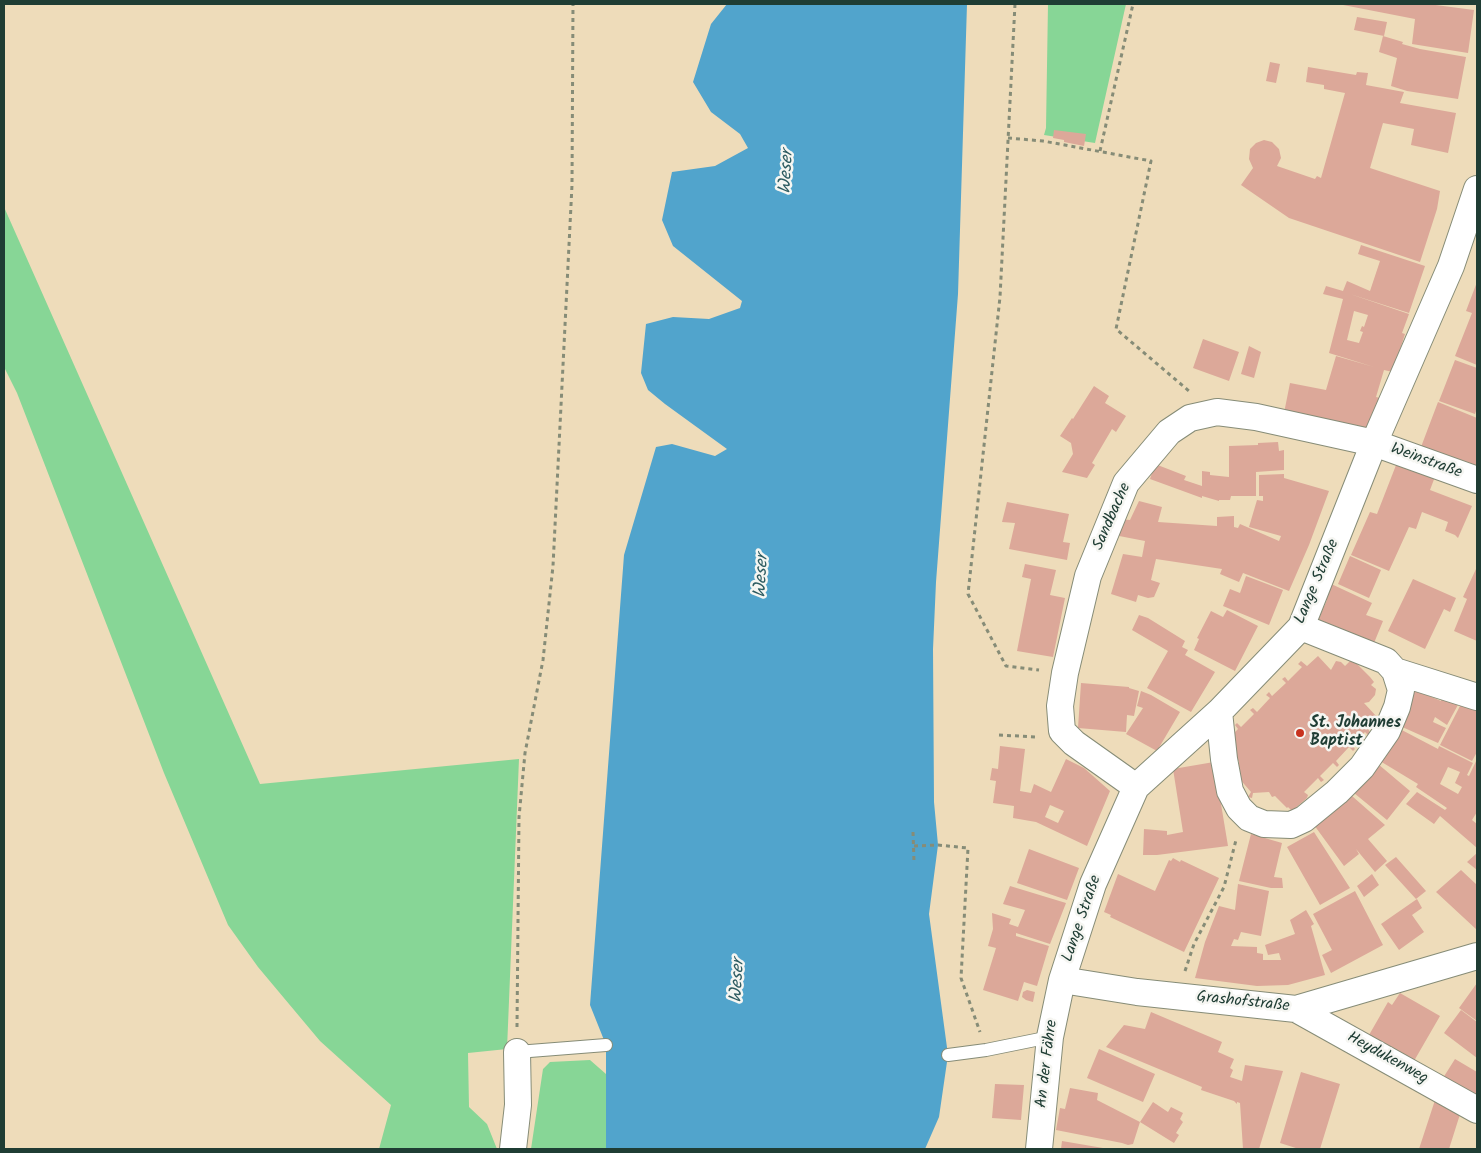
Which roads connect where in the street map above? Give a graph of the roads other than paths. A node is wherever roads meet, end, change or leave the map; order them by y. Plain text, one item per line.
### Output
1 (1477, 188) edge
2 (1374, 443) junction
3 (1477, 480) edge
4 (1301, 627) junction
5 (1395, 671) junction
6 (1477, 697) edge
7 (1219, 712) junction
8 (1136, 787) junction
9 (1477, 956) edge
10 (1062, 980) junction
11 (1296, 1009) junction
12 (1050, 1037) junction
13 (606, 1045) dead end
14 (517, 1052) joint
15 (948, 1055) dead end
16 (1477, 1110) edge
17 (513, 1149) edge
18 (1039, 1149) edge

1 - 2 street, Lange Straße
2 - 3 street, Weinstraße
2 - 4 street, Lange Straße
2 - 8 street, Sandbache
4 - 5 street
4 - 7 street, Lange Straße
5 - 6 street
5 - 7 street
7 - 8 street, Lange Straße
8 - 10 street, Lange Straße
9 - 11 street, Grashofstraße
10 - 11 street, Grashofstraße
10 - 12 street, An der Fähre
11 - 16 street, Heydukenweg
12 - 15 lane
12 - 18 street, An der Fähre
13 - 14 lane
14 - 17 street

